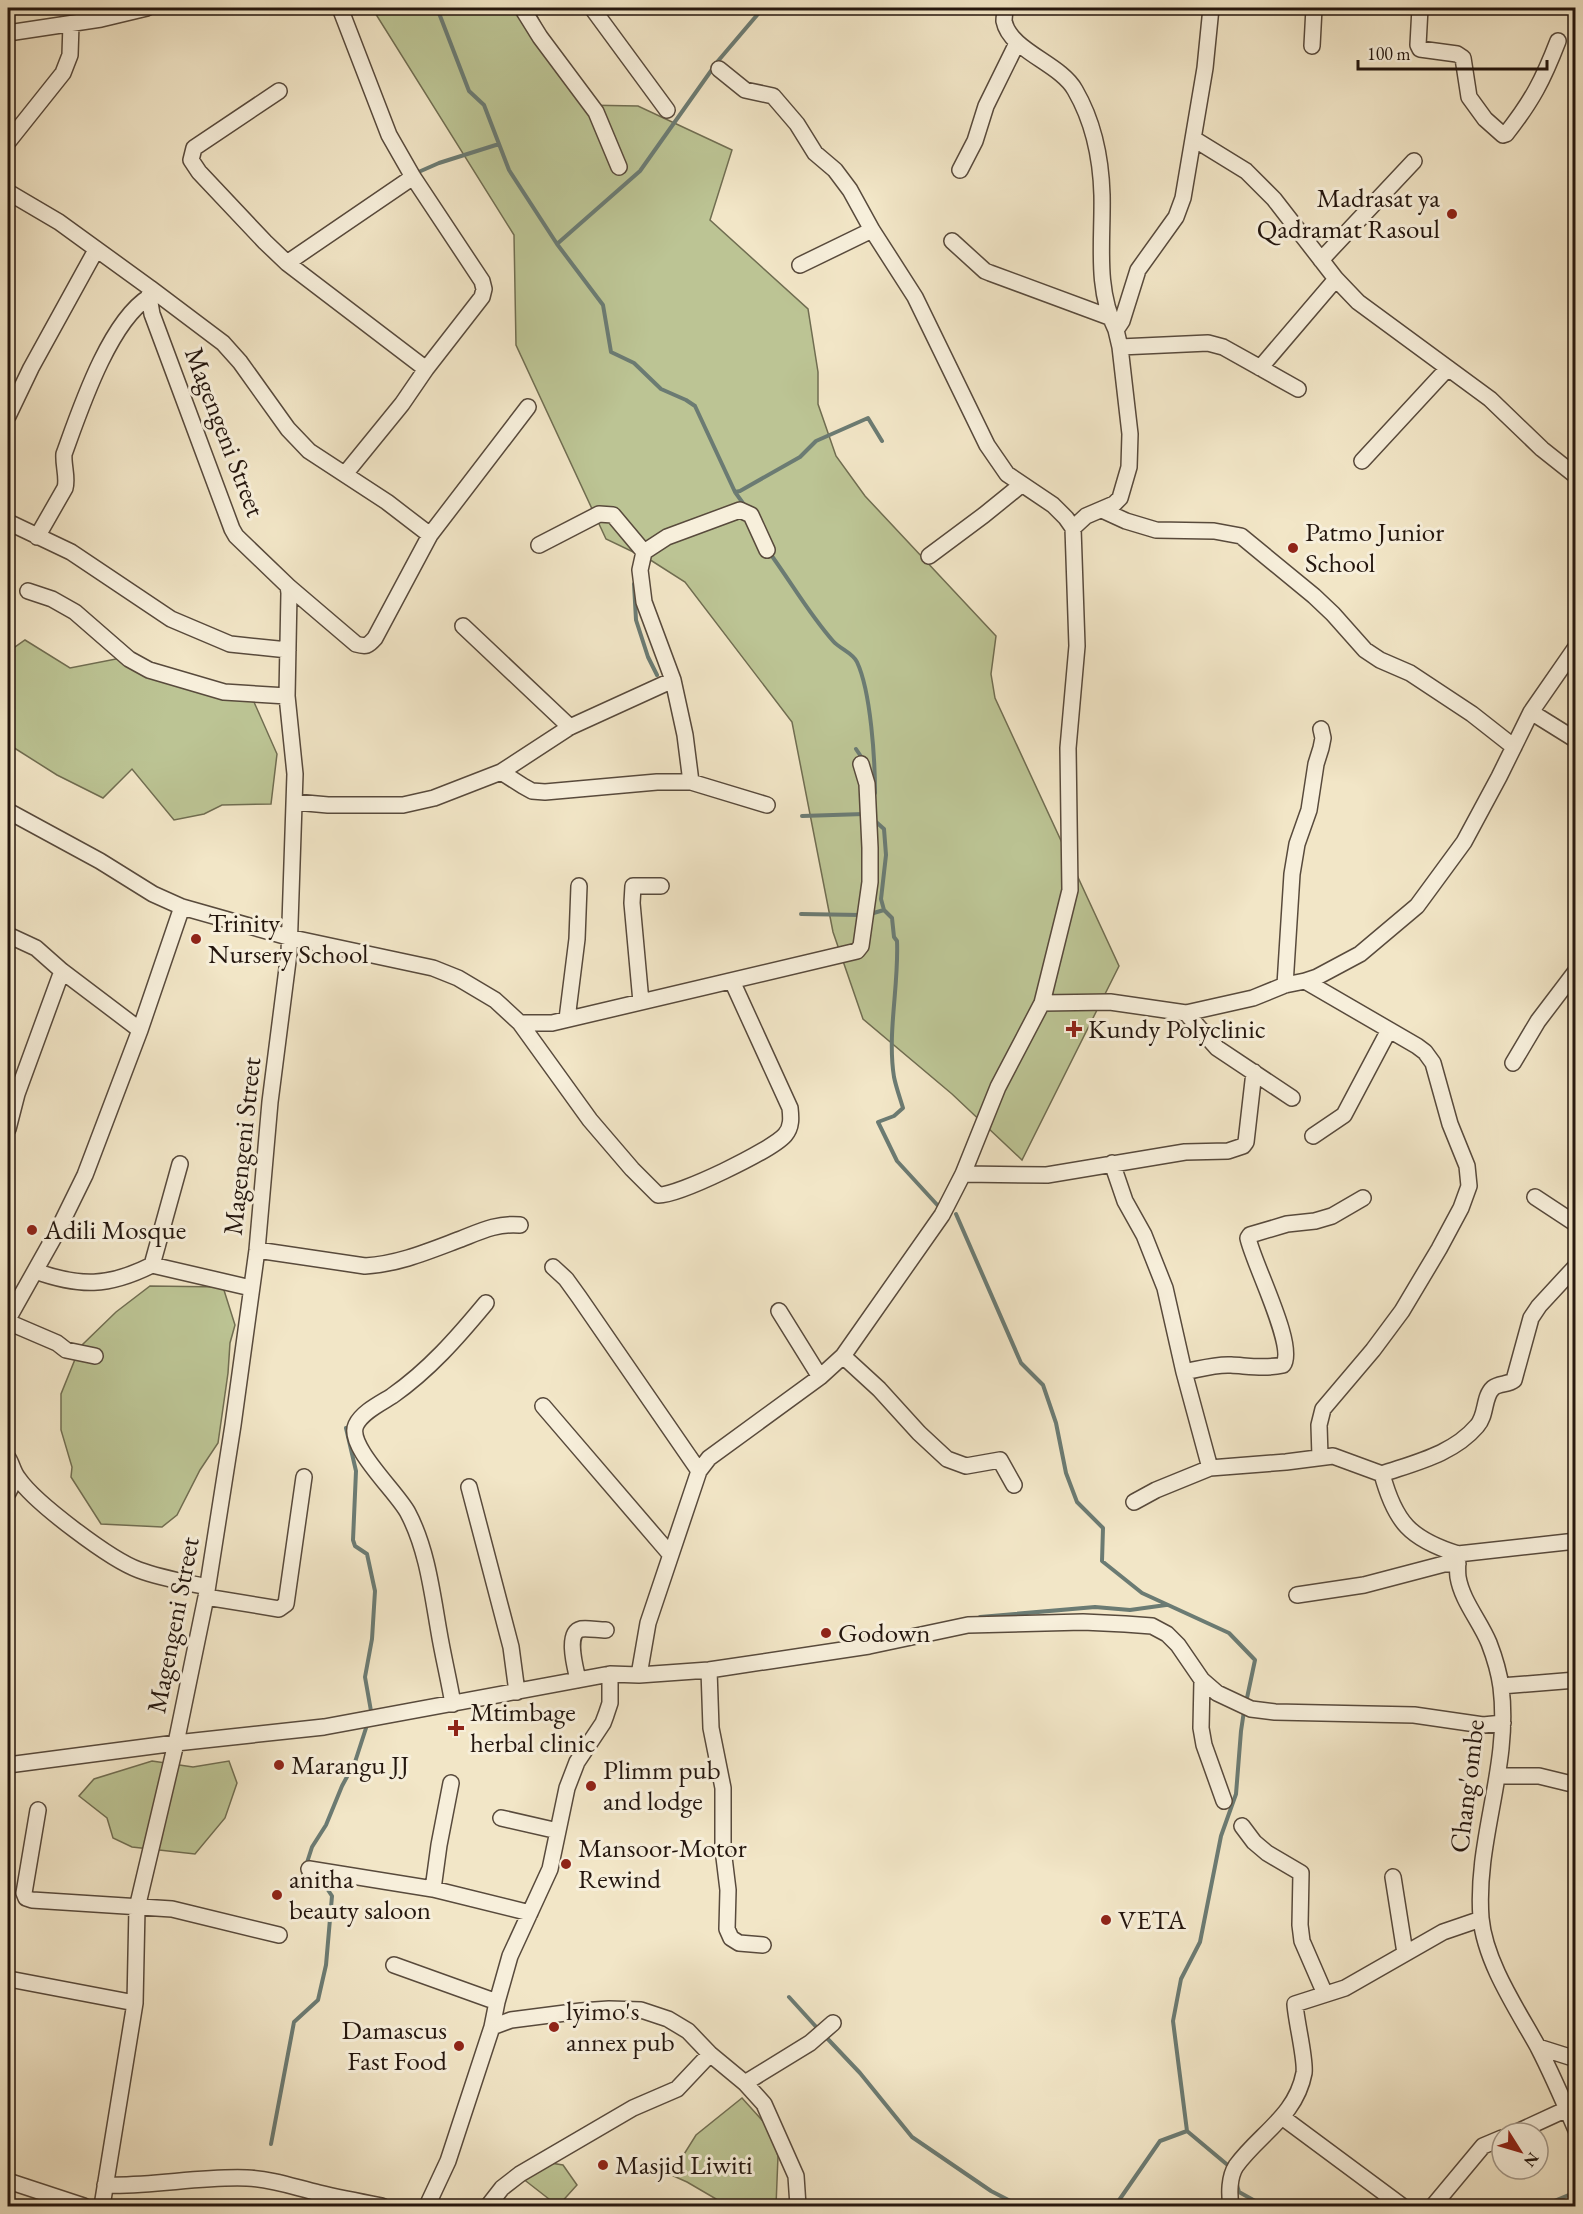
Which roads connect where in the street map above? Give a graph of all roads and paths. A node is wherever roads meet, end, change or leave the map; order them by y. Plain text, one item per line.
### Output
1 (147, 8) edge
2 (340, 8) edge
3 (522, 8) edge
4 (592, 8) edge
5 (1005, 8) edge
6 (1211, 8) edge
7 (1314, 8) edge
8 (1420, 8) edge
9 (70, 24) junction
10 (8, 33) edge
11 (1558, 41) dead end
12 (1017, 43) junction
13 (1312, 46) dead end
14 (719, 69) dead end
15 (279, 91) dead end
16 (667, 110) dead end
17 (1194, 139) junction
18 (8, 142) edge
19 (1414, 161) dead end
20 (619, 166) dead end
21 (960, 170) dead end
22 (413, 177) junction
23 (8, 192) edge
24 (872, 231) junction
25 (952, 242) dead end
26 (96, 250) junction
27 (1321, 260) junction
28 (287, 263) junction
29 (800, 265) dead end
30 (1336, 279) junction
31 (149, 293) junction
32 (1112, 323) junction
33 (1120, 347) junction
34 (1260, 368) junction
35 (1449, 368) junction
36 (426, 369) junction
37 (1298, 389) dead end
38 (528, 407) dead end
39 (8, 416) edge
40 (1362, 461) dead end
41 (345, 474) junction
42 (1575, 476) edge
43 (1021, 484) junction
44 (1102, 510) junction
45 (8, 522) edge
46 (1073, 528) junction
47 (430, 534) junction
48 (37, 537) junction
49 (538, 545) dead end
50 (767, 550) dead end
51 (644, 552) junction
52 (928, 556) dead end
53 (288, 586) junction
54 (28, 591) dead end
55 (463, 626) dead end
56 (1575, 647) edge
57 (288, 650) junction
58 (673, 680) junction
59 (287, 696) junction
60 (1531, 712) junction
61 (570, 728) junction
62 (1321, 729) dead end
63 (1575, 740) edge
64 (1514, 747) junction
65 (861, 764) dead end
66 (501, 771) junction
67 (691, 782) junction
68 (295, 802) junction
69 (767, 805) dead end
70 (8, 811) edge
71 (579, 886) dead end
72 (661, 886) dead end
73 (182, 907) junction
74 (8, 935) edge
75 (288, 937) junction
76 (62, 971) junction
77 (1575, 971) edge
78 (732, 981) junction
79 (1305, 981) junction
80 (1285, 985) junction
81 (640, 1002) junction
82 (1042, 1003) junction
83 (1186, 1013) junction
84 (567, 1019) junction
85 (520, 1023) junction
86 (140, 1030) junction
87 (1389, 1030) junction
88 (1513, 1063) dead end
89 (1254, 1072) junction
90 (1292, 1098) dead end
91 (8, 1130) edge
92 (1313, 1136) dead end
93 (1112, 1163) junction
94 (180, 1164) dead end
95 (963, 1174) junction
96 (1535, 1197) dead end
97 (1363, 1198) dead end
98 (1575, 1224) edge
99 (519, 1225) dead end
100 (257, 1250) junction
101 (152, 1265) junction
102 (1575, 1266) edge
103 (553, 1267) dead end
104 (35, 1270) junction
105 (251, 1288) junction
106 (486, 1303) dead end
107 (779, 1311) dead end
108 (9, 1315) edge
109 (95, 1356) dead end
110 (843, 1356) junction
111 (1184, 1372) junction
112 (820, 1377) junction
113 (543, 1406) dead end
114 (1320, 1456) junction
115 (8, 1458) edge
116 (1210, 1468) junction
117 (699, 1471) junction
118 (1383, 1474) junction
119 (16, 1477) junction
120 (304, 1477) dead end
121 (1014, 1485) dead end
122 (469, 1487) dead end
123 (8, 1493) edge
124 (1134, 1502) dead end
125 (1575, 1541) edge
126 (670, 1554) junction
127 (1458, 1559) junction
128 (206, 1592) junction
129 (1297, 1595) dead end
130 (606, 1630) dead end
131 (708, 1670) junction
132 (610, 1674) junction
133 (639, 1675) junction
134 (578, 1680) junction
135 (1202, 1680) junction
136 (1575, 1680) edge
137 (1500, 1686) junction
138 (517, 1692) junction
139 (453, 1704) junction
140 (1503, 1723) junction
141 (176, 1743) junction
142 (8, 1765) edge
143 (1498, 1776) junction
144 (451, 1783) dead end
145 (1575, 1785) edge
146 (1224, 1801) dead end
147 (38, 1810) dead end
148 (501, 1818) dead end
149 (1242, 1826) dead end
150 (558, 1831) junction
151 (309, 1869) dead end
152 (1393, 1877) dead end
153 (433, 1889) junction
154 (137, 1908) junction
155 (530, 1913) junction
156 (1481, 1919) junction
157 (279, 1935) dead end
158 (763, 1945) dead end
159 (1405, 1953) junction
160 (394, 1965) dead end
161 (9, 1979) dead end
162 (1326, 1994) junction
163 (497, 2002) junction
164 (135, 2003) junction
165 (833, 2023) dead end
166 (492, 2027) junction
167 (1538, 2047) junction
168 (710, 2054) junction
169 (1575, 2059) edge
170 (745, 2083) junction
171 (1567, 2109) junction
172 (1282, 2117) junction
173 (1541, 2121) edge
174 (1575, 2130) edge
175 (1490, 2143) edge
176 (8, 2181) edge
177 (105, 2185) junction
178 (84, 2206) edge
179 (102, 2206) edge
180 (382, 2206) edge
181 (430, 2206) edge
182 (488, 2206) edge
183 (798, 2206) edge
184 (1231, 2206) edge
185 (1402, 2206) edge
186 (1433, 2206) edge

1 - 9 street
2 - 22 street
3 - 20 street
4 - 16 street
5 - 12 street
6 - 17 street
7 - 13 street
8 - 11 street
9 - 10 street
9 - 18 street
12 - 21 street
12 - 32 street
14 - 24 street
15 - 28 street
17 - 27 street
17 - 32 street
19 - 27 street
22 - 28 street
22 - 36 street
23 - 26 street
24 - 29 street
24 - 43 street
25 - 32 street
26 - 31 street
26 - 39 street
27 - 30 street
28 - 36 street
30 - 34 street
30 - 35 street
31 - 41 street
31 - 48 street
31 - 53 street, Magengeni Street
32 - 33 street
33 - 34 street
33 - 44 street
34 - 37 street
35 - 40 street
35 - 42 street
36 - 41 street
38 - 47 street
41 - 47 street
43 - 46 street
43 - 52 street
44 - 46 street
44 - 64 street
45 - 48 street
46 - 82 street
47 - 53 street
48 - 57 street
49 - 51 street
50 - 51 street
51 - 58 street
53 - 57 street, Magengeni Street
54 - 59 street
55 - 61 street
56 - 60 street
57 - 59 street, Magengeni Street
58 - 61 street
58 - 67 street
59 - 68 street, Magengeni Street
60 - 63 street
60 - 64 street
61 - 66 street
62 - 80 street
64 - 79 street
65 - 78 street
66 - 67 street
66 - 68 street
67 - 69 street
68 - 75 street, Magengeni Street
70 - 73 street
71 - 84 street
72 - 81 street
73 - 75 street
73 - 86 street
74 - 76 street
75 - 85 street
75 - 100 street, Magengeni Street
76 - 86 street
76 - 91 street
77 - 88 street
78 - 81 street
78 - 85 street
79 - 80 street
79 - 87 street
80 - 83 street
81 - 84 street
82 - 83 street
82 - 95 street
83 - 89 street
84 - 85 street
86 - 104 street
87 - 92 street
87 - 114 street
89 - 90 street
89 - 93 street
93 - 95 street
93 - 111 street
94 - 101 street
95 - 110 street
96 - 98 street
97 - 111 street
99 - 100 street
100 - 105 street, Magengeni Street
101 - 104 street
101 - 105 street
102 - 118 street
103 - 117 street
104 - 108 street
105 - 128 street, Magengeni Street
106 - 139 street
107 - 112 street
108 - 109 street
110 - 112 street
110 - 121 street
111 - 116 street
112 - 117 street
113 - 126 street
114 - 116 street
114 - 118 street
115 - 119 street
116 - 124 street
117 - 126 street
118 - 127 street
119 - 123 street
119 - 128 street
120 - 128 street
122 - 138 street
125 - 127 street
126 - 133 street
127 - 129 street
127 - 137 street, Chang'ombe
128 - 141 street, Magengeni Street
130 - 134 street
131 - 133 street
131 - 135 street
131 - 158 street
132 - 133 street
132 - 134 street
132 - 150 street
134 - 138 street
135 - 140 street
135 - 146 street
136 - 137 street
137 - 140 street, Chang'ombe
138 - 139 street
139 - 141 street
140 - 143 street, Chang'ombe
141 - 142 street
141 - 154 street, Magengeni Street
143 - 145 street
143 - 156 street, Chang'ombe
144 - 153 street
147 - 154 street
148 - 150 street
149 - 162 street
150 - 155 street
151 - 153 street
152 - 159 street
153 - 155 street
154 - 157 street
154 - 164 street, Magengeni Street
155 - 163 street
156 - 159 street
156 - 167 street, Chang'ombe
159 - 162 street
160 - 163 street
161 - 164 street
162 - 172 street
163 - 166 street
164 - 177 street, Magengeni Street
165 - 170 street
166 - 168 street
166 - 181 street
167 - 169 street
167 - 171 street, Chang'ombe
168 - 170 street
168 - 182 street
170 - 183 street
171 - 173 street
171 - 174 street, Chang'ombe
172 - 184 street
172 - 185 street
175 - 186 street
176 - 178 street
177 - 179 street, Magengeni Street
177 - 180 street

